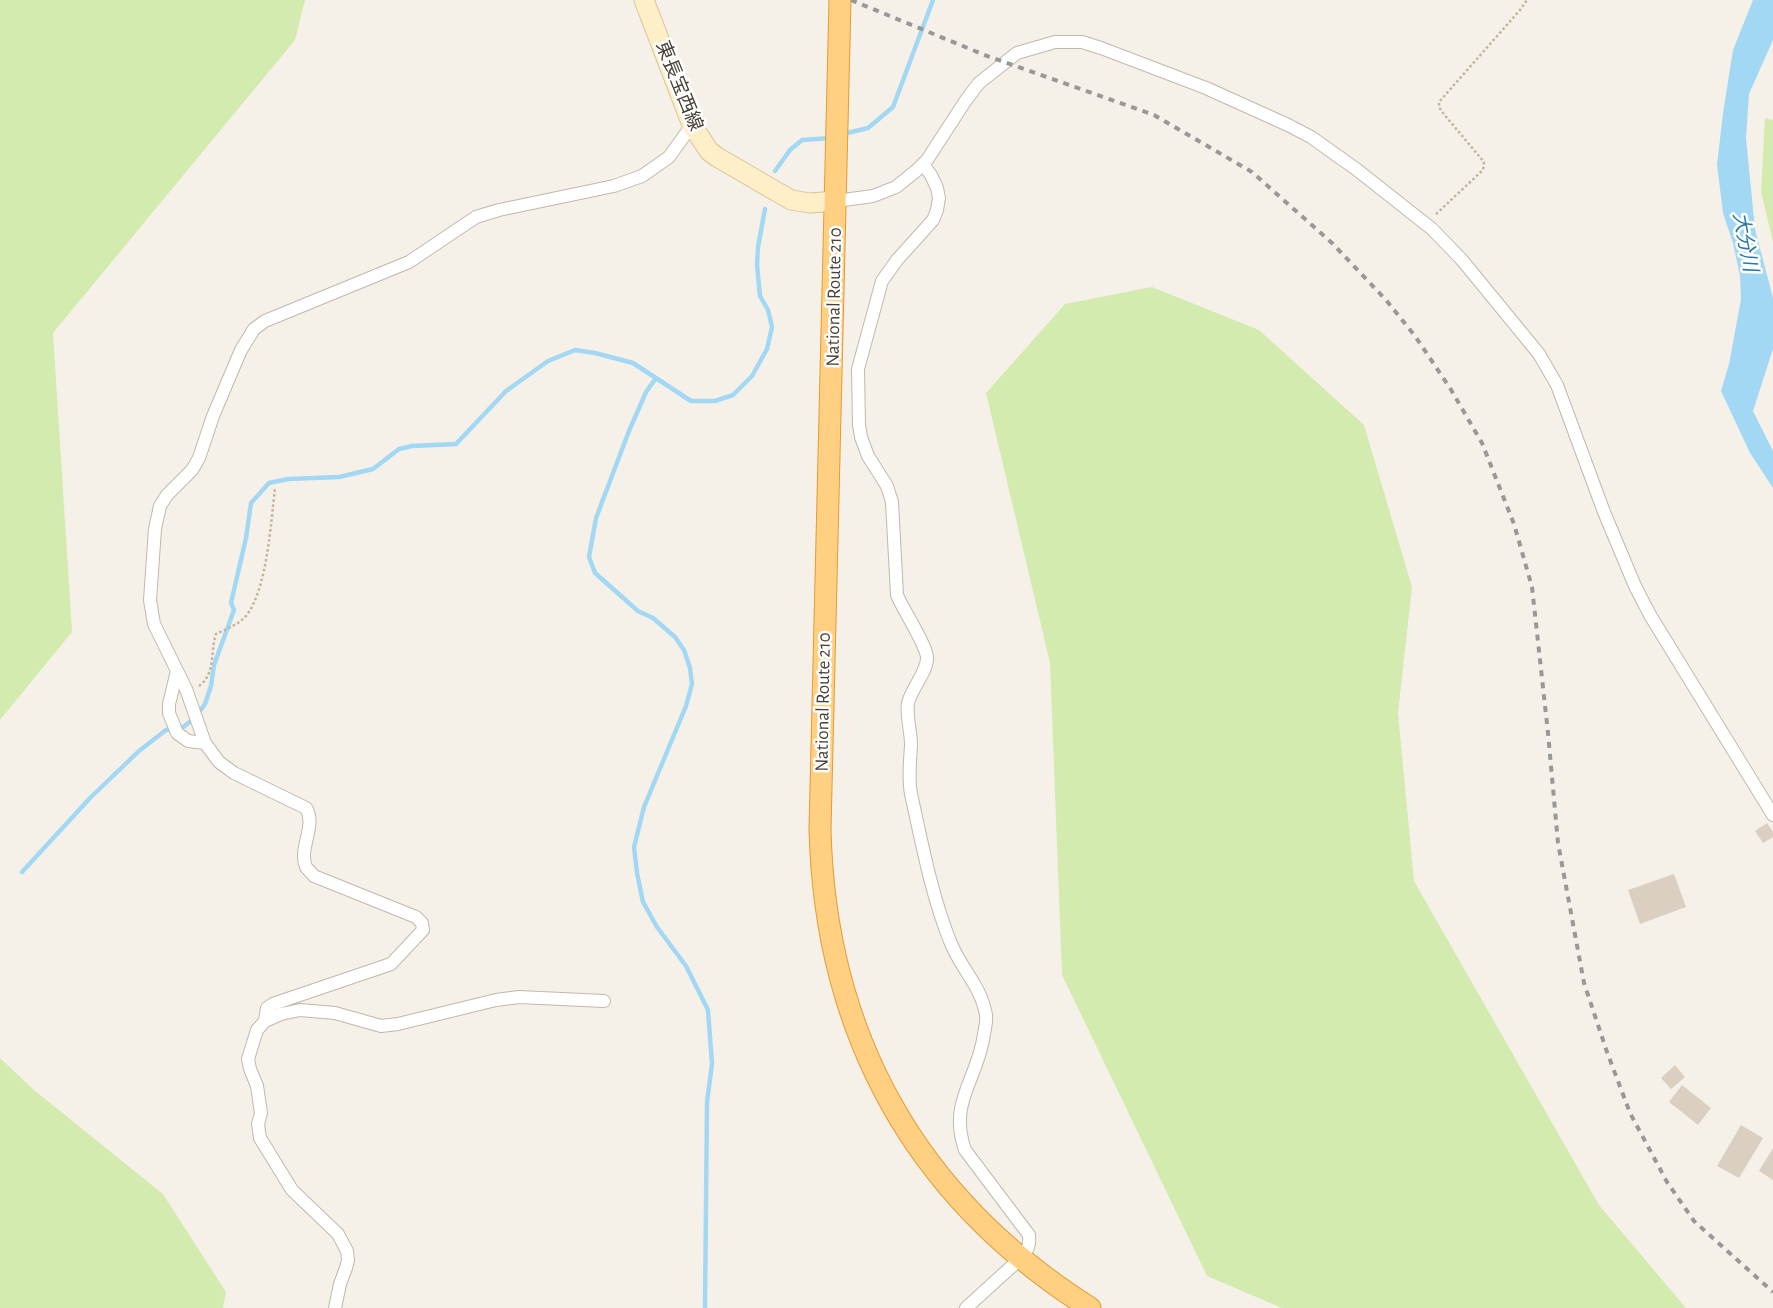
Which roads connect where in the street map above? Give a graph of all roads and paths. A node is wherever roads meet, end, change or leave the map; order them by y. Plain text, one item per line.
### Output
1 (644, 0) edge
2 (840, 0) edge
3 (1527, 0) edge
4 (692, 125) junction
5 (923, 164) junction
6 (836, 201) junction
7 (1426, 224) junction
8 (275, 488) dead end
9 (177, 671) junction
10 (204, 743) junction
11 (1773, 815) edge
12 (604, 1001) dead end
13 (265, 1021) junction
14 (1021, 1258) junction
15 (335, 1308) edge
16 (966, 1308) edge
17 (1090, 1308) edge

1 - 4 main road, 東長宝西線
2 - 6 highway, National Route 210
3 - 7 path
4 - 6 main road, 東長宝西線
4 - 9 street
5 - 6 street
5 - 7 street
5 - 14 street
6 - 14 highway, National Route 210
7 - 11 street
8 - 9 path
9 - 10 street
9 - 10 street
10 - 13 street
12 - 13 street
13 - 15 street
14 - 16 street
14 - 17 highway, National Route 210

